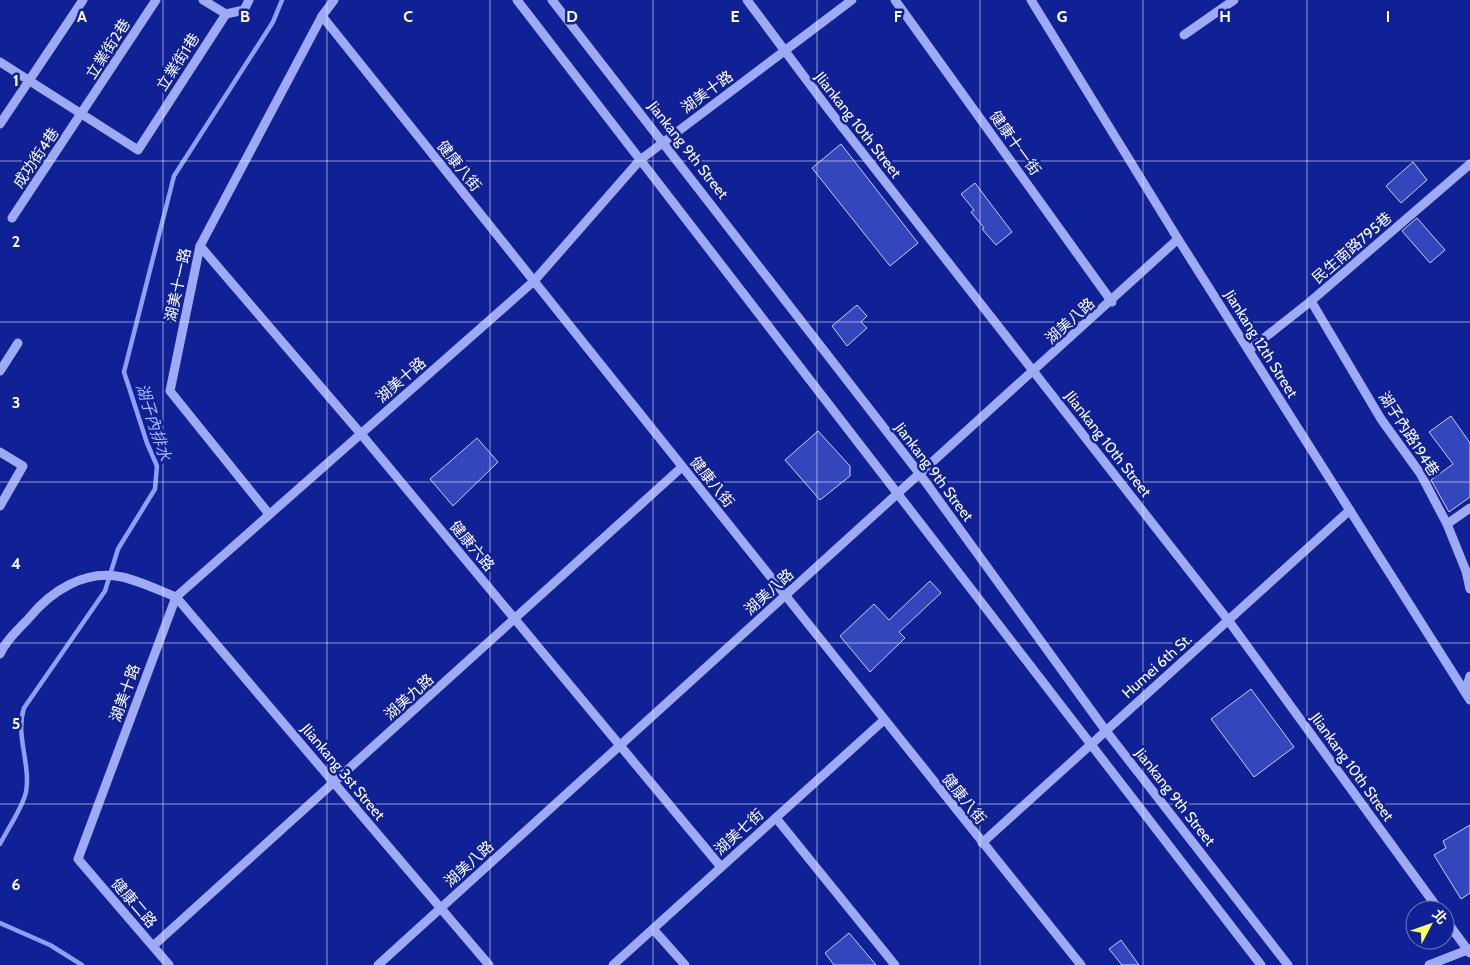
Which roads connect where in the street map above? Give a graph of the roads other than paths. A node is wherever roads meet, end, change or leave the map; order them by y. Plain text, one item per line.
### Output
1 (83, 0) edge
2 (156, 0) edge
3 (204, 0) edge
4 (249, 0) edge
5 (334, 0) edge
6 (517, 0) edge
7 (552, 0) edge
8 (747, 0) edge
9 (852, 0) edge
10 (895, 0) edge
11 (1031, 0) edge
12 (1234, 0) edge
13 (226, 14) junction
14 (322, 16) junction
15 (1184, 35) dead end
16 (785, 52) junction
17 (0, 62) edge
18 (29, 81) junction
19 (82, 113) junction
20 (0, 124) edge
21 (664, 141) junction
22 (640, 160) junction
23 (1470, 164) edge
24 (12, 218) dead end
25 (1178, 239) junction
26 (200, 246) junction
27 (534, 281) junction
28 (1311, 301) junction
29 (1112, 302) junction
30 (18, 343) dead end
31 (1249, 350) junction
32 (0, 371) edge
33 (1034, 372) junction
34 (361, 434) junction
35 (0, 452) edge
36 (682, 467) junction
37 (919, 473) junction
38 (898, 494) junction
39 (0, 506) edge
40 (1470, 508) edge
41 (1350, 510) junction
42 (269, 514) junction
43 (1447, 524) junction
44 (1470, 589) edge
45 (785, 596) junction
46 (176, 597) junction
47 (515, 619) junction
48 (1228, 620) junction
49 (1, 650) edge
50 (1470, 676) edge
51 (1465, 692) junction
52 (1470, 700) edge
53 (884, 720) junction
54 (1106, 731) junction
55 (1091, 745) junction
56 (620, 746) junction
57 (334, 782) junction
58 (776, 818) junction
59 (982, 843) junction
60 (78, 859) joint
61 (721, 867) junction
62 (1431, 900) edge
63 (441, 908) junction
64 (654, 928) junction
65 (1455, 932) edge
66 (153, 946) junction
67 (1469, 951) edge
68 (169, 965) edge
69 (378, 965) edge
70 (490, 965) edge
71 (613, 965) edge
72 (685, 965) edge
73 (894, 965) edge
74 (1081, 965) edge
75 (1261, 965) edge
76 (1288, 965) edge
77 (1430, 965) edge

1 - 18 street
2 - 19 street, 立業街2巷
3 - 13 street
4 - 13 street
5 - 14 street, 湖美十一路
6 - 22 street
7 - 21 street, Jiankang 9th Street
8 - 16 street, Jliankang 10th Street
9 - 16 street, 湖美十路
10 - 29 street, 健康十一街
11 - 25 street, Jiankang 12th Street
12 - 15 street
13 - 19 street, 立業街1巷
14 - 26 street, 湖美十一路
14 - 27 street, 健康八街
16 - 21 street, 湖美十路
16 - 33 street, Jliankang 10th Street
17 - 18 street
18 - 19 street
18 - 20 street
19 - 24 street, 成功街4巷
21 - 22 street, 湖美十路
21 - 37 street, Jiankang 9th Street
22 - 27 street, 湖美十路
22 - 38 street
23 - 28 street, 民生南路795巷
25 - 29 street, 湖美八路
25 - 31 street, Jiankang 12th Street
26 - 34 street, 健康六路
26 - 42 street, 湖美十一路
27 - 34 street, 湖美十路
27 - 36 street, 健康八街
28 - 31 street, 民生南路795巷
28 - 43 street, 湖子內路194巷
29 - 33 street, 湖美八路
30 - 32 street
31 - 41 street, Jiankang 12th Street
33 - 37 street, 湖美八路
33 - 48 street, Jliankang 10th Street
34 - 42 street, 湖美十路
34 - 47 street, 健康六路
35 - 39 street
36 - 45 street, 健康八街
36 - 47 street, 湖美九路
37 - 38 street, 湖美八路
37 - 54 street, Jiankang 9th Street
38 - 45 street, 湖美八路
38 - 55 street
40 - 43 street
41 - 48 street, Humei 6th St.
41 - 51 street, Jiankang 12th Street
42 - 46 street, 湖美十路
43 - 44 street, 湖子內路194巷
45 - 53 street, 健康八街
45 - 56 street, 湖美八路
46 - 49 street
46 - 57 street, Jliankang 3st Street
46 - 60 street, 湖美十路
47 - 56 street, 健康六路
47 - 57 street, 湖美九路
48 - 54 street, Humei 6th St.
48 - 62 street, Jliankang 10th Street
50 - 51 street
51 - 52 street, Jiankang 12th Street
53 - 58 street, 湖美七街
53 - 59 street, 健康八街
54 - 55 street, Humei 6th St.
54 - 76 street, Jiankang 9th Street
55 - 59 street, Humei 6th St.
55 - 75 street
56 - 61 street, 健康六路
56 - 63 street, 湖美八路
57 - 63 street, Jliankang 3st Street
57 - 66 street, 湖美九路
58 - 61 street, 湖美七街
58 - 73 street
59 - 74 street, 健康八街
60 - 66 street, 健康二路
61 - 64 street, 湖美七街
63 - 69 street, 湖美八路
63 - 70 street, Jliankang 3st Street
64 - 71 street, 湖美七街
64 - 72 street
65 - 67 street
66 - 68 street, 健康二路
67 - 77 street

